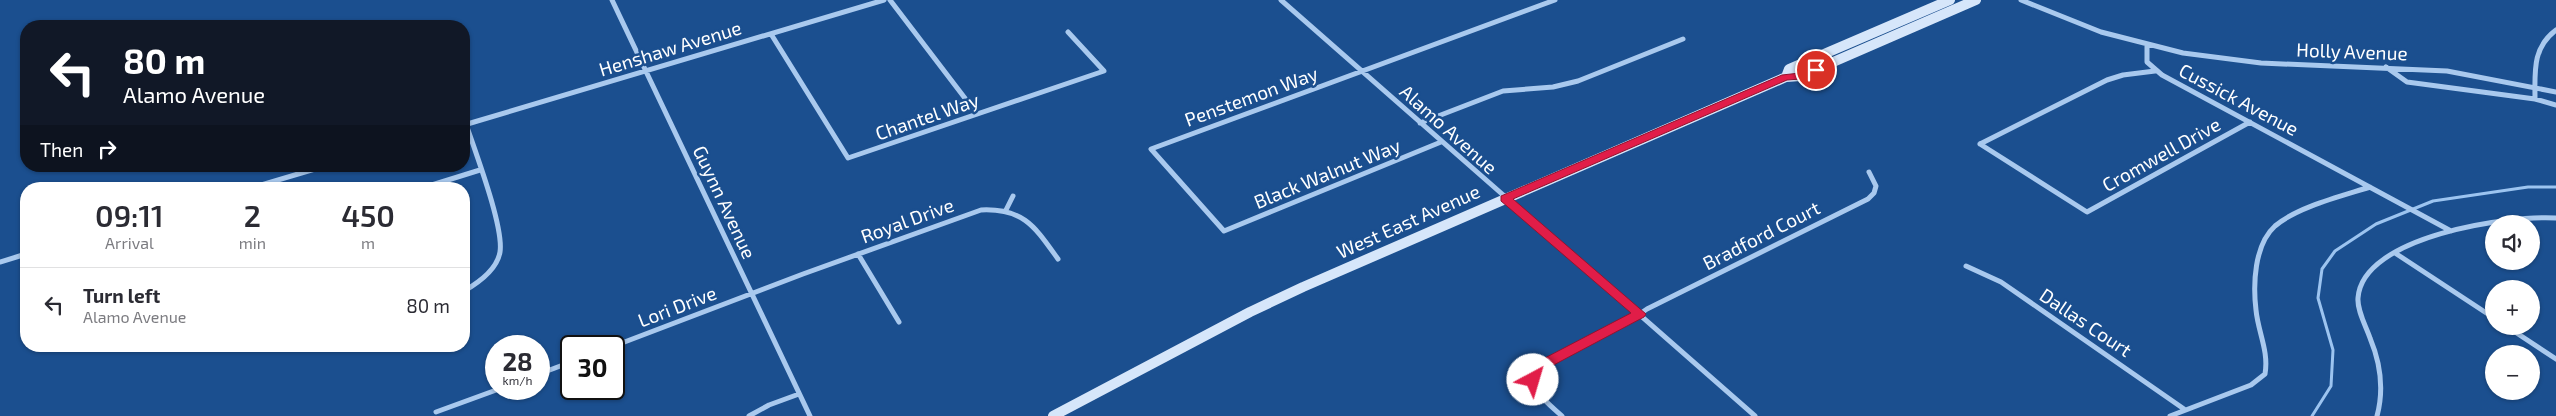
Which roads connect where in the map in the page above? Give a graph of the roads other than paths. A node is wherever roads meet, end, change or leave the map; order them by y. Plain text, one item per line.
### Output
1 (612, 0) edge
2 (884, 0) edge
3 (890, 0) edge
4 (1281, 0) edge
5 (1555, 0) edge
6 (1950, 0) edge
7 (1976, 0) edge
8 (2022, 0) edge
9 (2556, 30) edge
10 (1068, 32) dead end
11 (771, 34) junction
12 (1683, 39) dead end
13 (2147, 46) junction
14 (2385, 67) junction
15 (1361, 71) junction
16 (2155, 71) junction
17 (645, 72) junction
18 (1786, 77) junction
19 (2535, 87) junction
20 (2556, 92) edge
21 (2535, 99) junction
22 (2556, 105) edge
23 (977, 114) junction
24 (2250, 122) junction
25 (1420, 123) junction
26 (470, 124) edge
27 (470, 140) edge
28 (1442, 142) junction
29 (480, 170) junction
30 (305, 172) edge
31 (1869, 172) dead end
32 (271, 182) edge
33 (442, 182) edge
34 (2370, 187) junction
35 (1013, 196) dead end
36 (1505, 198) junction
37 (1006, 210) junction
38 (2556, 218) edge
39 (1224, 231) joint
40 (2451, 231) junction
41 (2395, 253) junction
42 (858, 254) junction
43 (20, 256) edge
44 (1058, 259) dead end
45 (0, 262) edge
46 (1966, 266) dead end
47 (470, 287) edge
48 (751, 293) junction
49 (2485, 312) edge
50 (1639, 314) junction
51 (899, 322) dead end
52 (2519, 335) edge
53 (625, 342) edge
54 (2556, 360) edge
55 (485, 394) edge
56 (799, 394) junction
57 (2184, 409) junction
58 (436, 412) dead end
59 (2379, 415) edge
60 (749, 416) edge
61 (810, 416) edge
62 (1053, 416) edge
63 (1562, 416) edge
64 (1755, 416) edge
65 (2170, 416) edge

1 - 17 street, Guynn Avenue
2 - 11 street, Henshaw Avenue
3 - 23 street
4 - 15 street, Alamo Avenue
5 - 15 street, Penstemon Way
6 - 18 main road, West East Avenue
7 - 18 main road, West East Avenue
8 - 13 street
9 - 19 street
10 - 23 street, Chantel Way
11 - 17 street, Henshaw Avenue
11 - 23 street, Chantel Way
12 - 25 street
13 - 14 street, Holly Avenue
13 - 16 street, Cussick Avenue
14 - 19 street, Holly Avenue
14 - 21 street
15 - 25 street, Alamo Avenue
15 - 39 street, Penstemon Way
16 - 24 street, Cussick Avenue
16 - 24 street, Cromwell Drive
17 - 26 street, Henshaw Avenue
17 - 48 street, Guynn Avenue
18 - 36 main road, West East Avenue
19 - 20 street, Holly Avenue
19 - 21 street
21 - 22 street
24 - 34 street, Cussick Avenue
25 - 28 street, Alamo Avenue
27 - 29 street
28 - 36 street, Alamo Avenue
28 - 39 street, Black Walnut Way
29 - 33 street
29 - 47 street
30 - 32 street
31 - 50 street, Bradford Court
34 - 40 street, Cussick Avenue
34 - 57 street
35 - 37 street
36 - 50 street, Alamo Avenue
36 - 62 main road, West East Avenue
37 - 42 street, Royal Drive
37 - 44 street, Royal Drive
38 - 40 street
40 - 41 street
41 - 49 street
41 - 59 street
42 - 48 street, Royal Drive
42 - 51 street
43 - 45 street
46 - 57 street, Dallas Court
48 - 53 street, Lori Drive
48 - 56 street, Guynn Avenue
50 - 63 street
50 - 64 street, Alamo Avenue
52 - 54 street
55 - 58 street
56 - 60 street
56 - 61 street, Guynn Avenue
57 - 65 street

